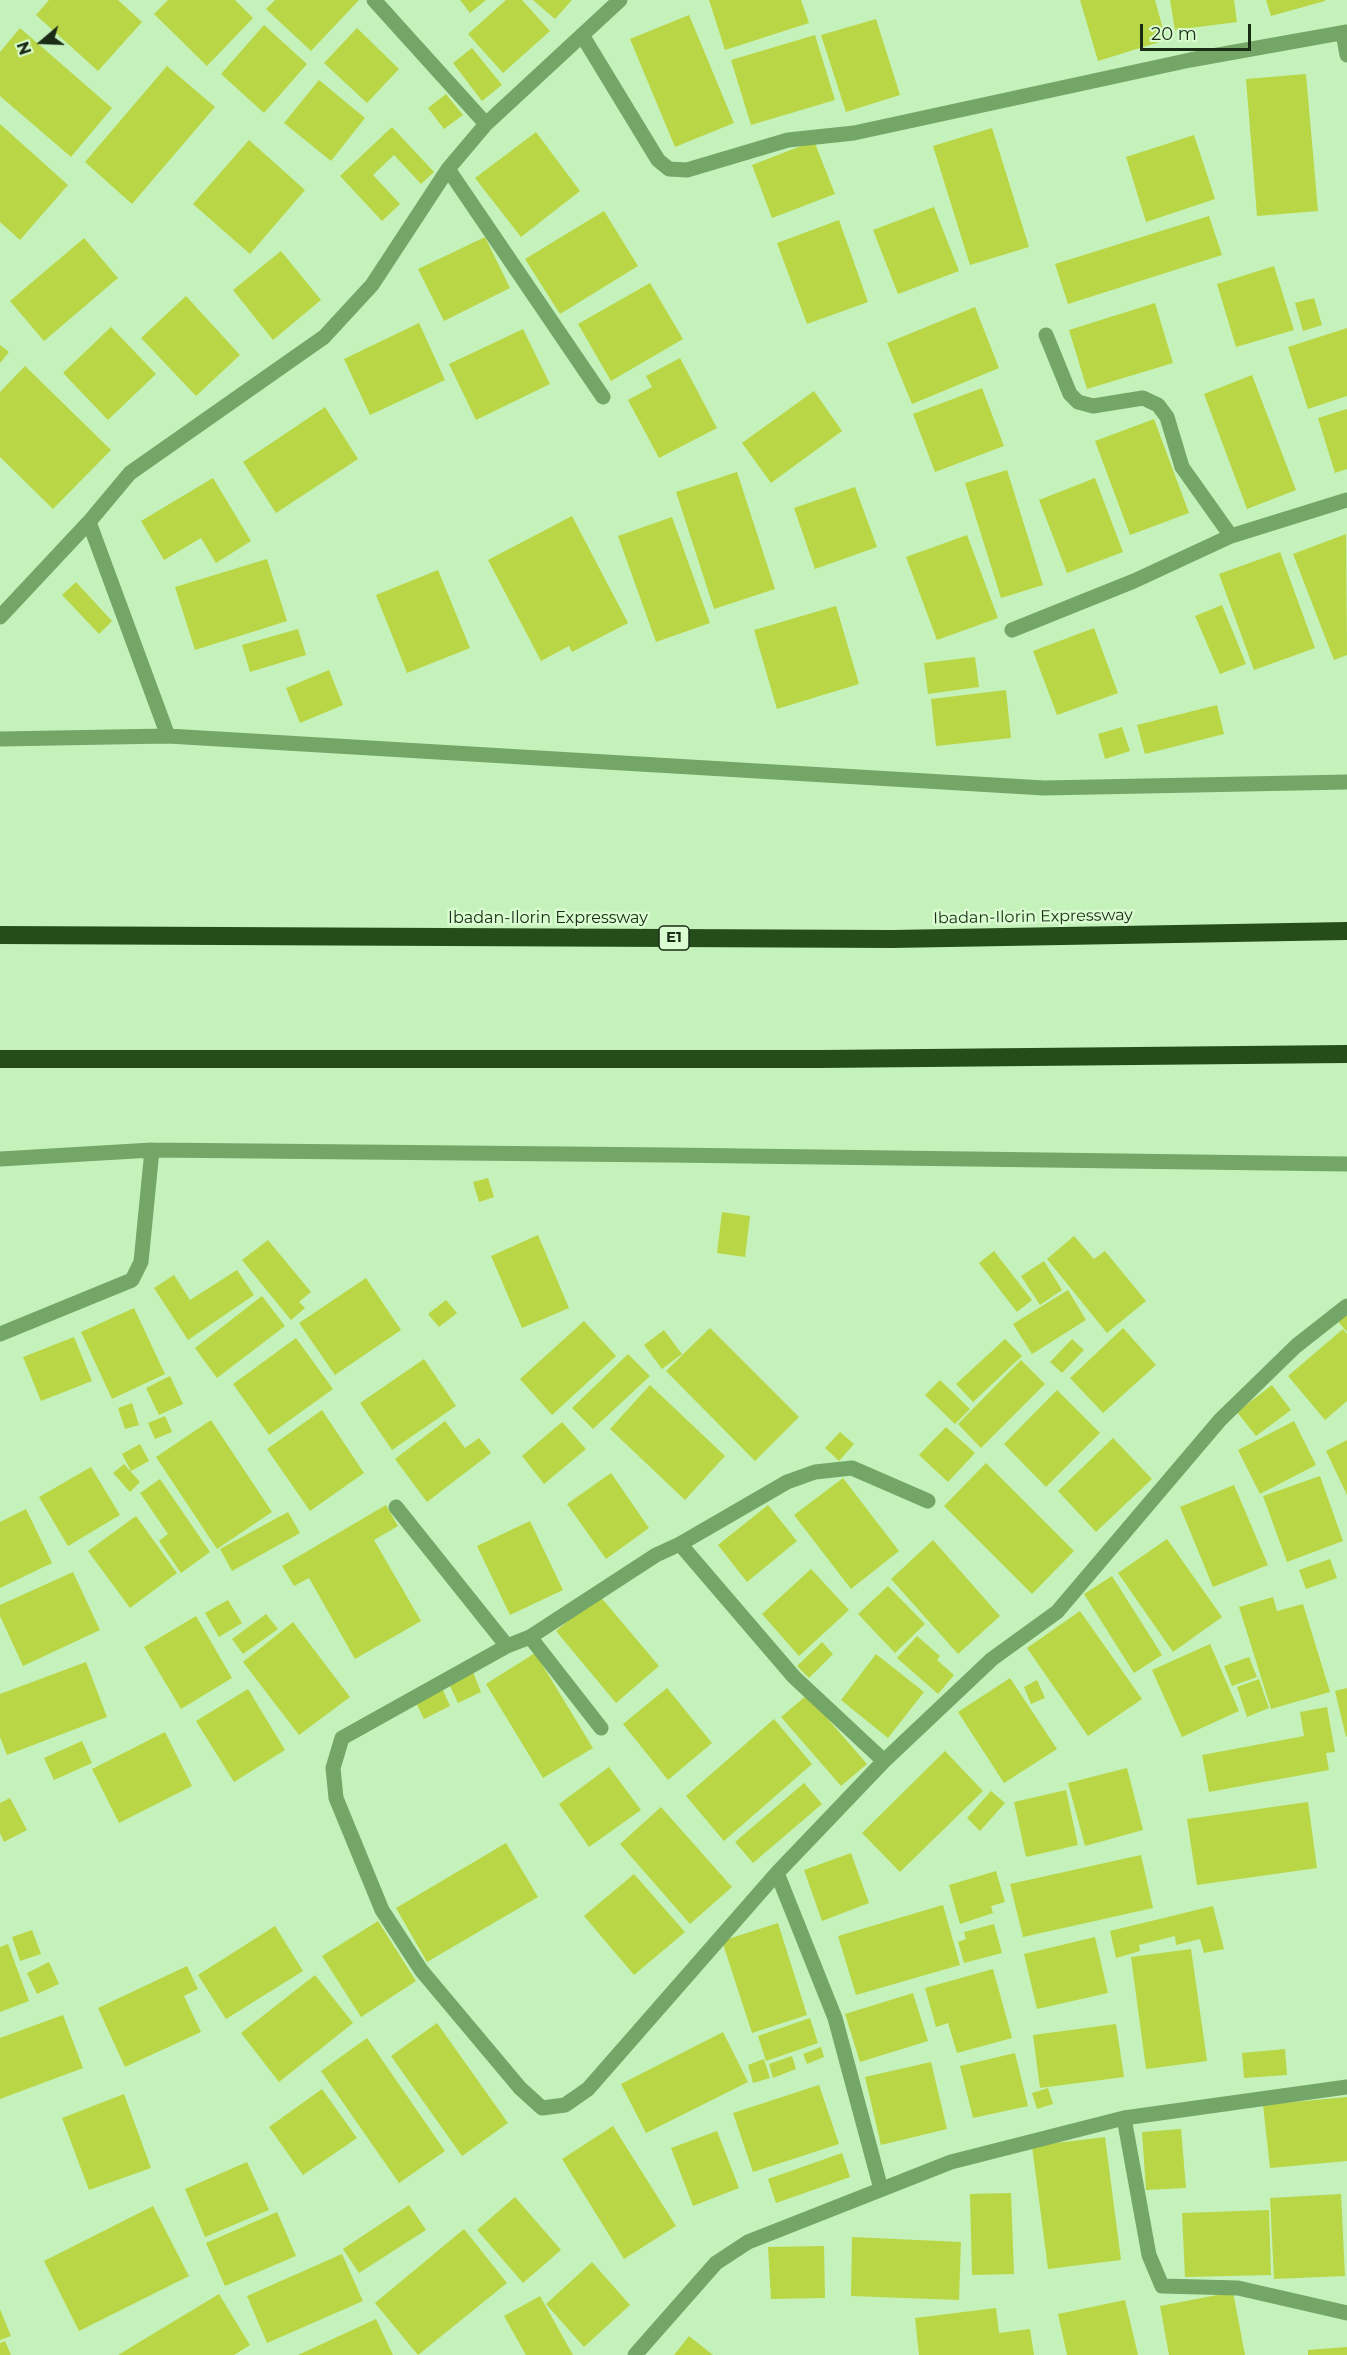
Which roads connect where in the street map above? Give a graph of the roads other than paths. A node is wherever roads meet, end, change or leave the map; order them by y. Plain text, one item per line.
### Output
1 (374, 0) edge
2 (620, 0) edge
3 (1345, 33) edge
4 (582, 35) junction
5 (1347, 55) edge
6 (486, 124) junction
7 (448, 169) junction
8 (1047, 335) dead end
9 (603, 397) dead end
10 (1347, 500) edge
11 (89, 522) junction
12 (1231, 536) junction
13 (0, 617) edge
14 (1012, 630) dead end
15 (168, 736) junction
16 (0, 739) edge
17 (1347, 782) edge
18 (1347, 931) edge
19 (0, 936) edge
20 (1347, 1054) edge
21 (0, 1059) edge
22 (152, 1150) junction
23 (0, 1159) edge
24 (1347, 1164) edge
25 (1347, 1306) edge
26 (0, 1334) edge
27 (928, 1501) dead end
28 (396, 1507) dead end
29 (680, 1544) junction
30 (530, 1637) junction
31 (507, 1646) junction
32 (601, 1728) dead end
33 (884, 1761) junction
34 (777, 1873) junction
35 (1347, 2087) edge
36 (1124, 2118) junction
37 (880, 2189) junction
38 (1347, 2313) edge
39 (635, 2355) edge

1 - 6 street
2 - 4 street
3 - 4 street
3 - 5 street
4 - 6 street
6 - 7 street
7 - 9 street
7 - 11 street
8 - 12 street
10 - 12 street
11 - 13 street
11 - 15 street
12 - 14 street
15 - 16 street
15 - 17 street
18 - 19 highway, Ibadan-Ilorin Expressway / E1
20 - 21 highway
22 - 23 street
22 - 24 street
22 - 26 street
25 - 33 street
27 - 29 street
28 - 31 street
29 - 30 street
29 - 33 street
30 - 31 street
30 - 32 street
31 - 34 street
33 - 34 street
34 - 37 street
35 - 36 street
36 - 37 street
36 - 38 street
37 - 39 street

